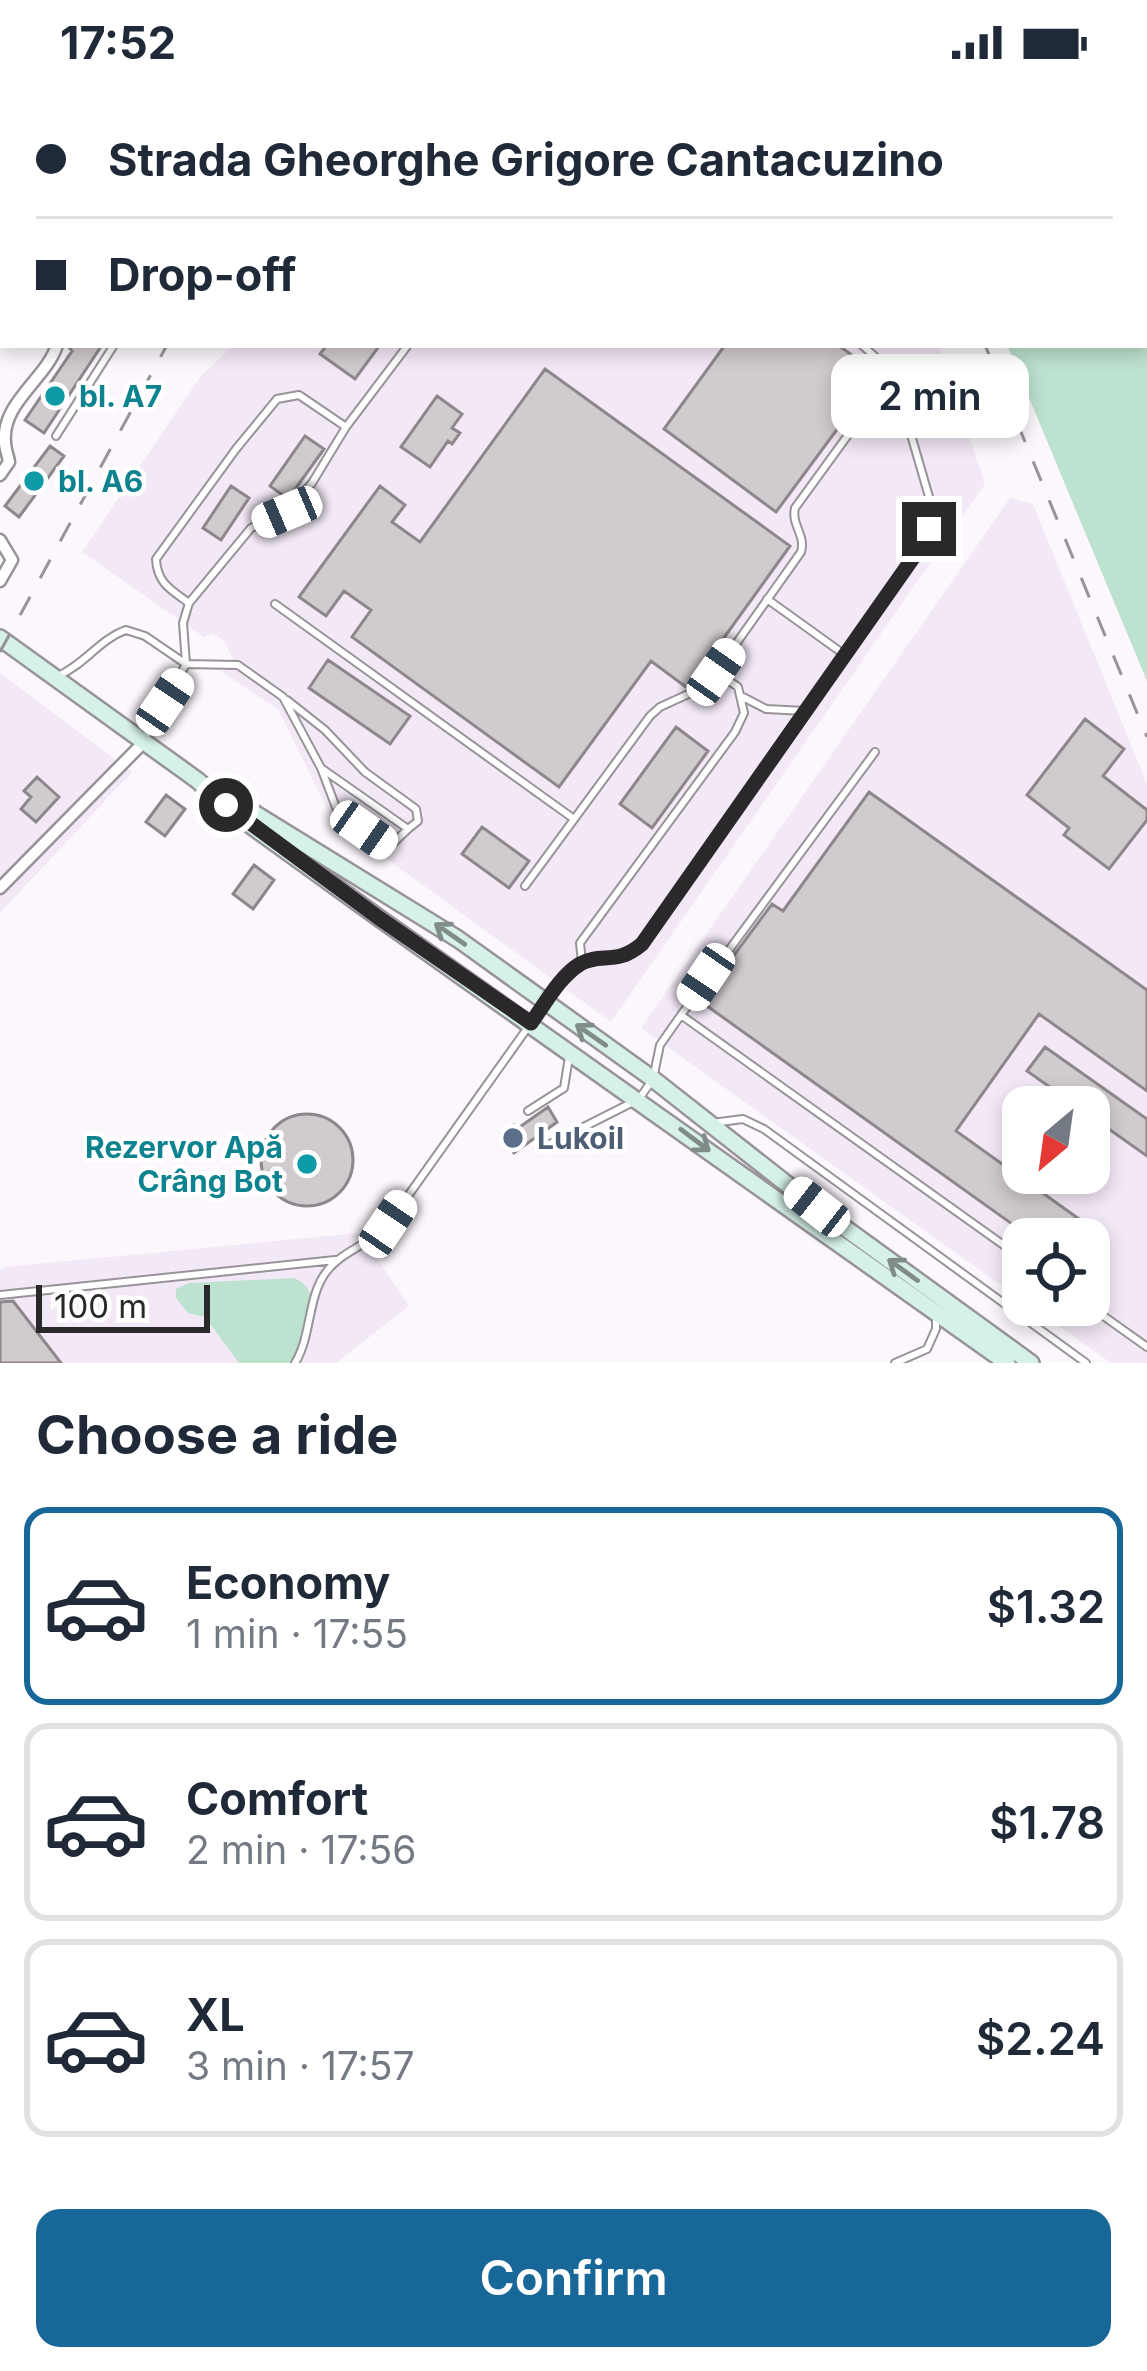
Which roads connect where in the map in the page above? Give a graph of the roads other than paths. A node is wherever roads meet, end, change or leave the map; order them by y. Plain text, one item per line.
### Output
1 (56, 348) edge
2 (112, 348) edge
3 (406, 348) edge
4 (865, 348) edge
5 (893, 373) junction
6 (5, 413) edge
7 (346, 427) junction
8 (56, 436) dead end
9 (0, 475) edge
10 (0, 540) edge
11 (0, 581) edge
12 (767, 599) junction
13 (189, 603) junction
14 (275, 604) dead end
15 (0, 638) edge
16 (845, 655) junction
17 (186, 664) junction
18 (716, 672) junction
19 (55, 678) junction
20 (283, 697) junction
21 (742, 697) junction
22 (805, 711) junction
23 (144, 742) junction
24 (875, 752) dead end
25 (321, 768) junction
26 (197, 780) junction
27 (574, 819) junction
28 (408, 829) junction
29 (524, 886) dead end
30 (0, 888) edge
31 (582, 962) junction
32 (546, 1002) junction
33 (681, 1015) junction
34 (531, 1023) junction
35 (570, 1051) junction
36 (653, 1079) junction
37 (639, 1100) junction
38 (528, 1111) dead end
39 (710, 1123) junction
40 (548, 1145) dead end
41 (1002, 1244) edge
42 (339, 1259) junction
43 (308, 1263) junction
44 (320, 1281) junction
45 (0, 1295) edge
46 (936, 1314) junction
47 (1110, 1321) edge
48 (1147, 1347) edge
49 (295, 1363) edge
50 (895, 1363) edge
51 (1007, 1363) edge
52 (1031, 1363) edge
53 (1086, 1363) edge

1 - 6 street
2 - 8 lane
3 - 7 lane
4 - 5 lane
5 - 12 lane
5 - 16 lane
6 - 9 street
7 - 13 lane
7 - 13 lane
10 - 11 street
12 - 16 lane
12 - 18 lane
13 - 17 lane
14 - 27 lane
15 - 19 main road
16 - 22 lane
17 - 19 lane
17 - 20 lane
17 - 23 lane
18 - 21 lane
18 - 27 lane
19 - 23 main road
20 - 25 lane
20 - 28 lane
21 - 22 lane
21 - 31 lane
22 - 31 lane
23 - 26 main road
23 - 30 street
24 - 33 lane
25 - 28 lane
25 - 28 lane
32 -> 26 main road
26 - 34 main road
27 - 29 lane
31 - 32 lane
32 - 34 lane
36 -> 32 main road
33 - 36 lane
33 - 41 lane
34 - 35 main road
34 - 42 lane
35 - 37 main road
35 - 38 lane
36 - 37 lane
36 - 39 main road
37 - 40 lane
37 -> 46 main road
52 -> 39 main road
39 - 53 lane
42 - 43 lane
42 - 44 lane
43 - 44 lane
43 - 45 lane
44 - 49 lane
46 - 50 lane
46 - 51 main road
47 - 48 lane

